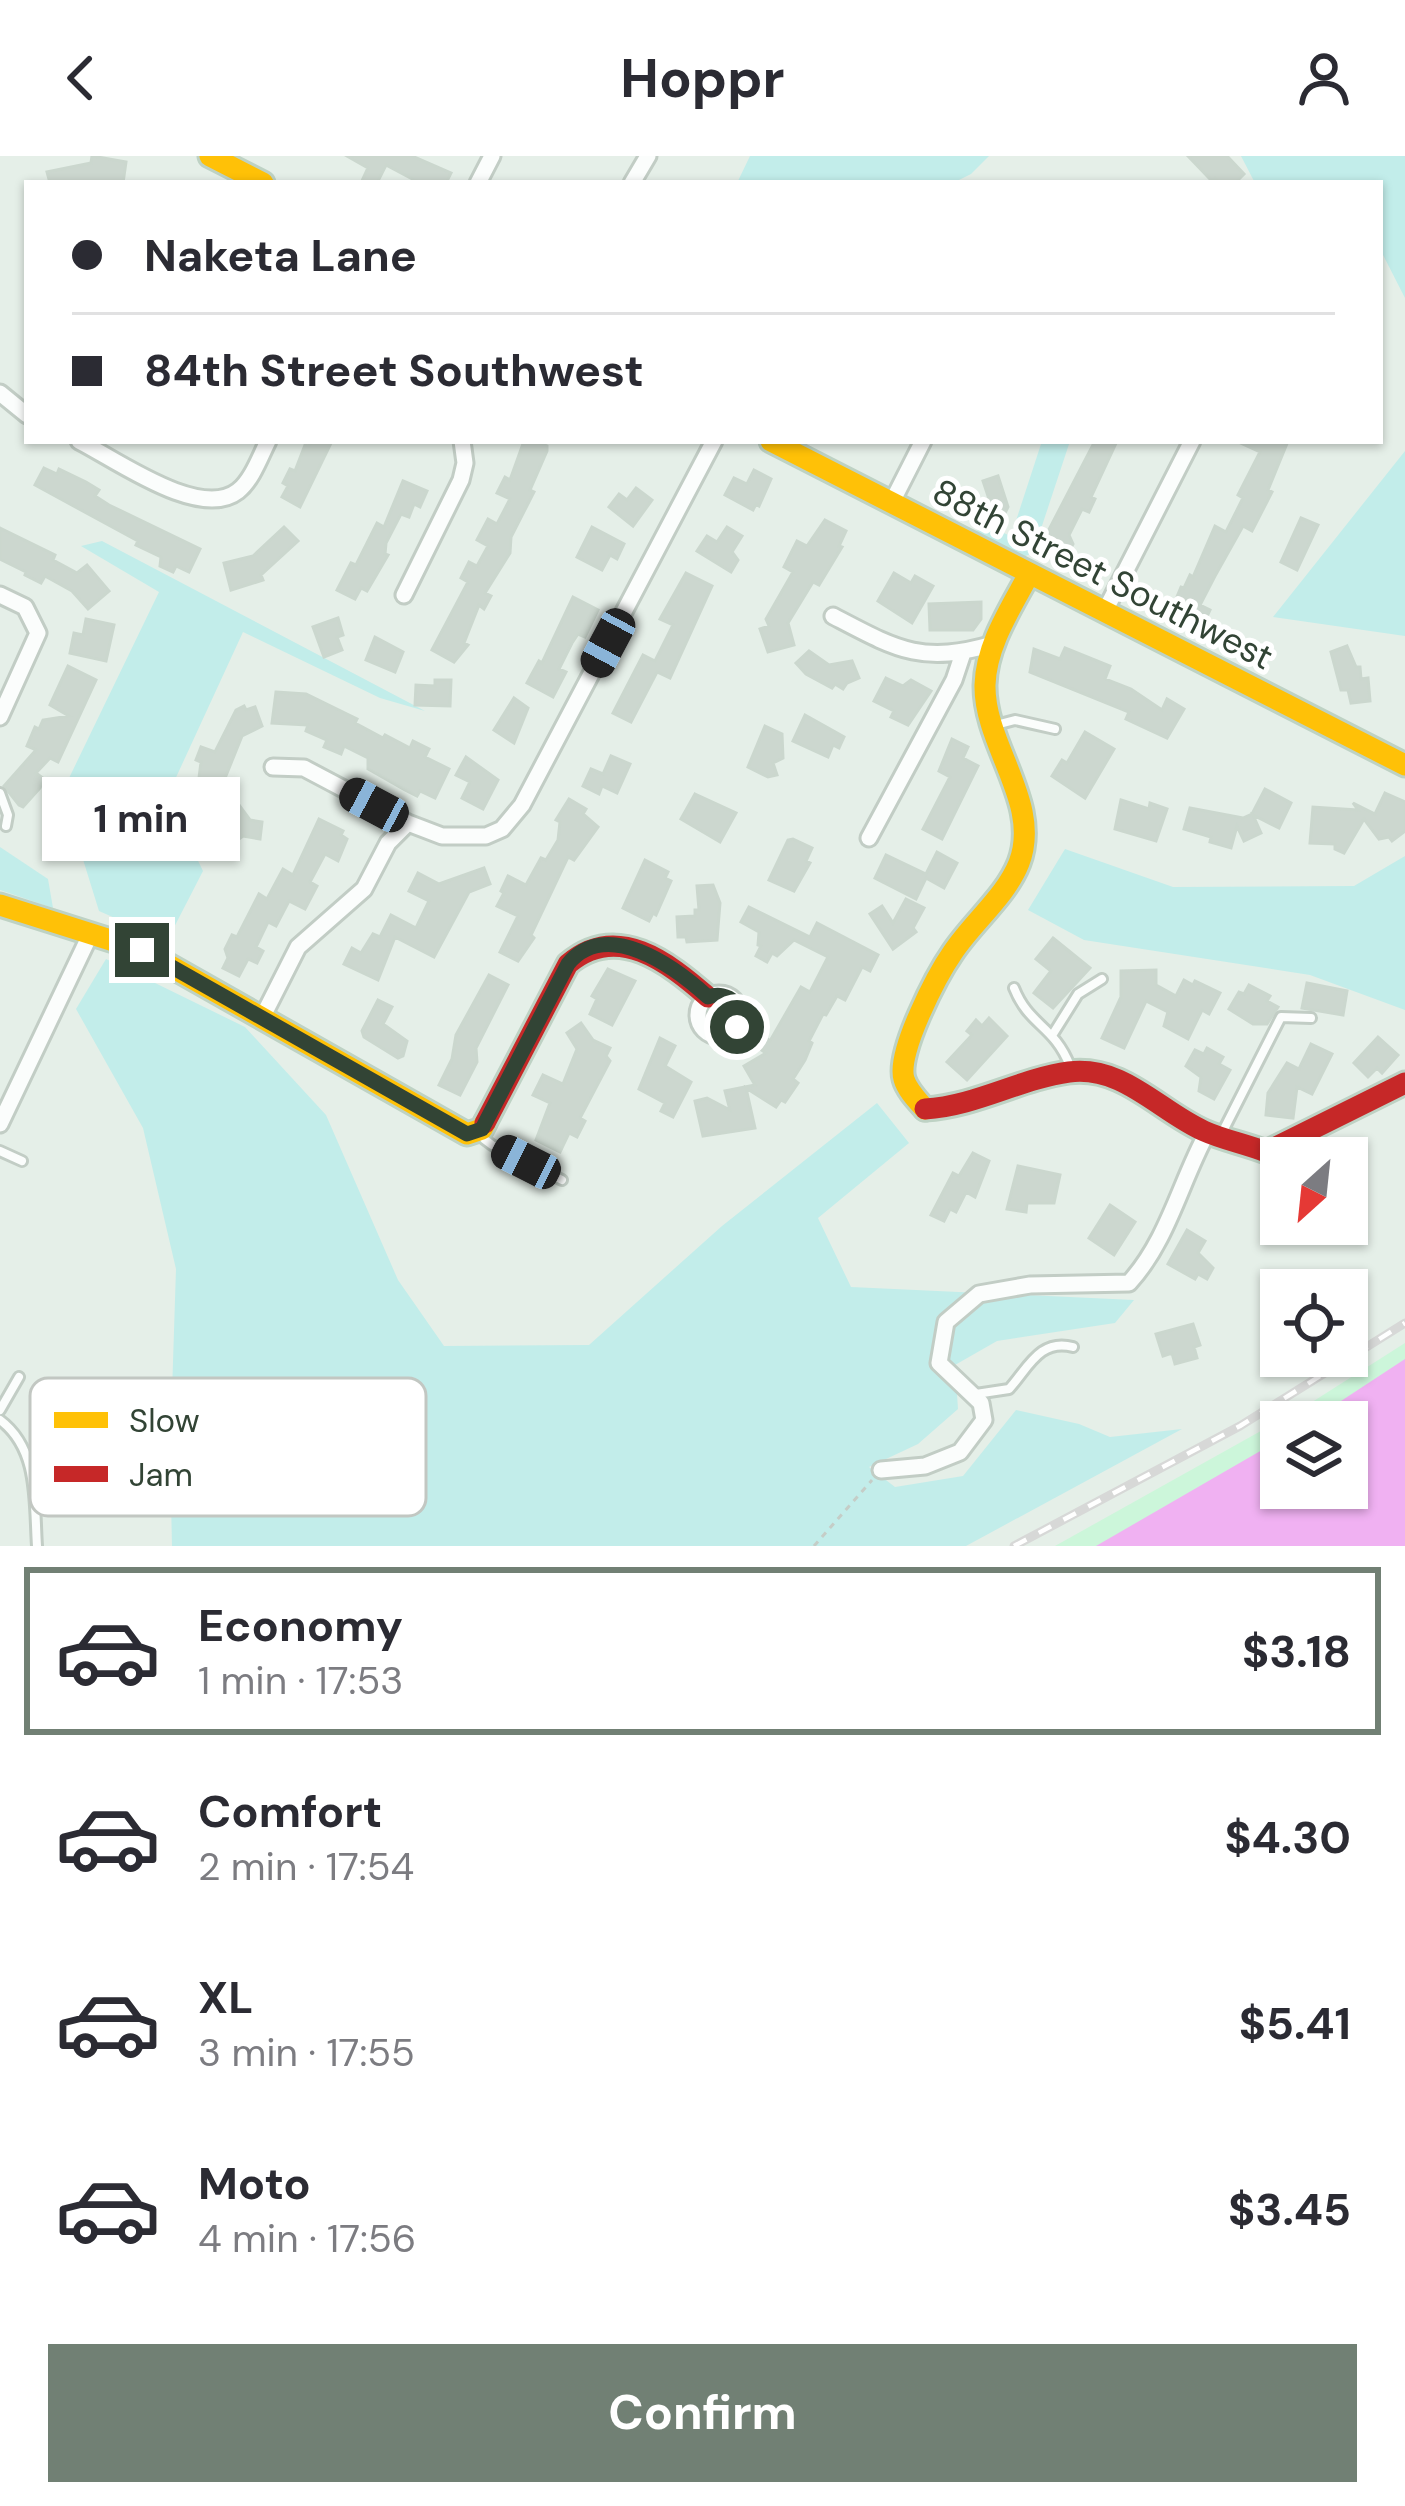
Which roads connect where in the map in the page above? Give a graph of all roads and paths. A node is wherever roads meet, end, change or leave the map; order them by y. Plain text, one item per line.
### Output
1 (210, 156) edge
2 (257, 180) edge
3 (0, 393) edge
4 (24, 413) edge
5 (266, 444) edge
6 (462, 444) edge
7 (712, 444) edge
8 (777, 444) edge
9 (921, 444) edge
10 (1190, 444) edge
11 (111, 449) edge
12 (892, 502) junction
13 (1029, 574) junction
14 (0, 595) edge
15 (404, 596) dead end
16 (1105, 610) junction
17 (833, 616) dead end
18 (993, 644) junction
19 (963, 653) junction
20 (0, 717) edge
21 (991, 726) junction
22 (1055, 730) dead end
23 (1405, 765) edge
24 (273, 766) dead end
25 (0, 793) edge
26 (408, 823) junction
27 (6, 826) dead end
28 (869, 838) dead end
29 (0, 905) edge
30 (91, 933) junction
31 (1102, 979) dead end
32 (1014, 988) dead end
33 (708, 997) dead end
34 (262, 1018) junction
35 (1311, 1018) dead end
36 (1053, 1034) junction
37 (1073, 1073) junction
38 (1405, 1083) edge
39 (6, 1097) edge
40 (0, 1124) edge
41 (482, 1129) junction
42 (1214, 1134) junction
43 (0, 1151) edge
44 (22, 1161) dead end
45 (562, 1180) dead end
46 (1073, 1347) dead end
47 (20, 1377) dead end
48 (970, 1394) junction
49 (0, 1410) edge
50 (0, 1420) edge
51 (30, 1469) edge
52 (881, 1470) joint
53 (35, 1516) edge
54 (37, 1546) edge
55 (814, 1546) edge

1 - 2 street
3 - 4 street
5 - 11 street
6 - 15 street
7 - 26 street
8 - 12 street, 88th Street Southwest
9 - 12 street
10 - 16 street
12 - 13 street, 88th Street Southwest
13 - 16 street, 88th Street Southwest
13 - 18 street
14 - 20 street
16 - 23 street, 88th Street Southwest
17 - 19 street
18 - 19 street
18 - 21 street
19 - 28 street
21 - 22 lane
21 - 37 street
24 - 26 street
25 - 27 lane
26 - 34 street
29 - 30 street
30 - 34 street
30 - 39 street
31 - 36 lane
32 - 36 lane
33 - 41 street
34 - 41 street
35 - 42 lane
36 - 37 lane
37 - 42 street
38 - 42 street
39 - 40 street
41 - 45 lane
42 - 48 street
43 - 44 lane
46 - 48 lane
47 - 49 lane
48 - 52 street
50 - 51 lane
52 - 55 path
53 - 54 lane

